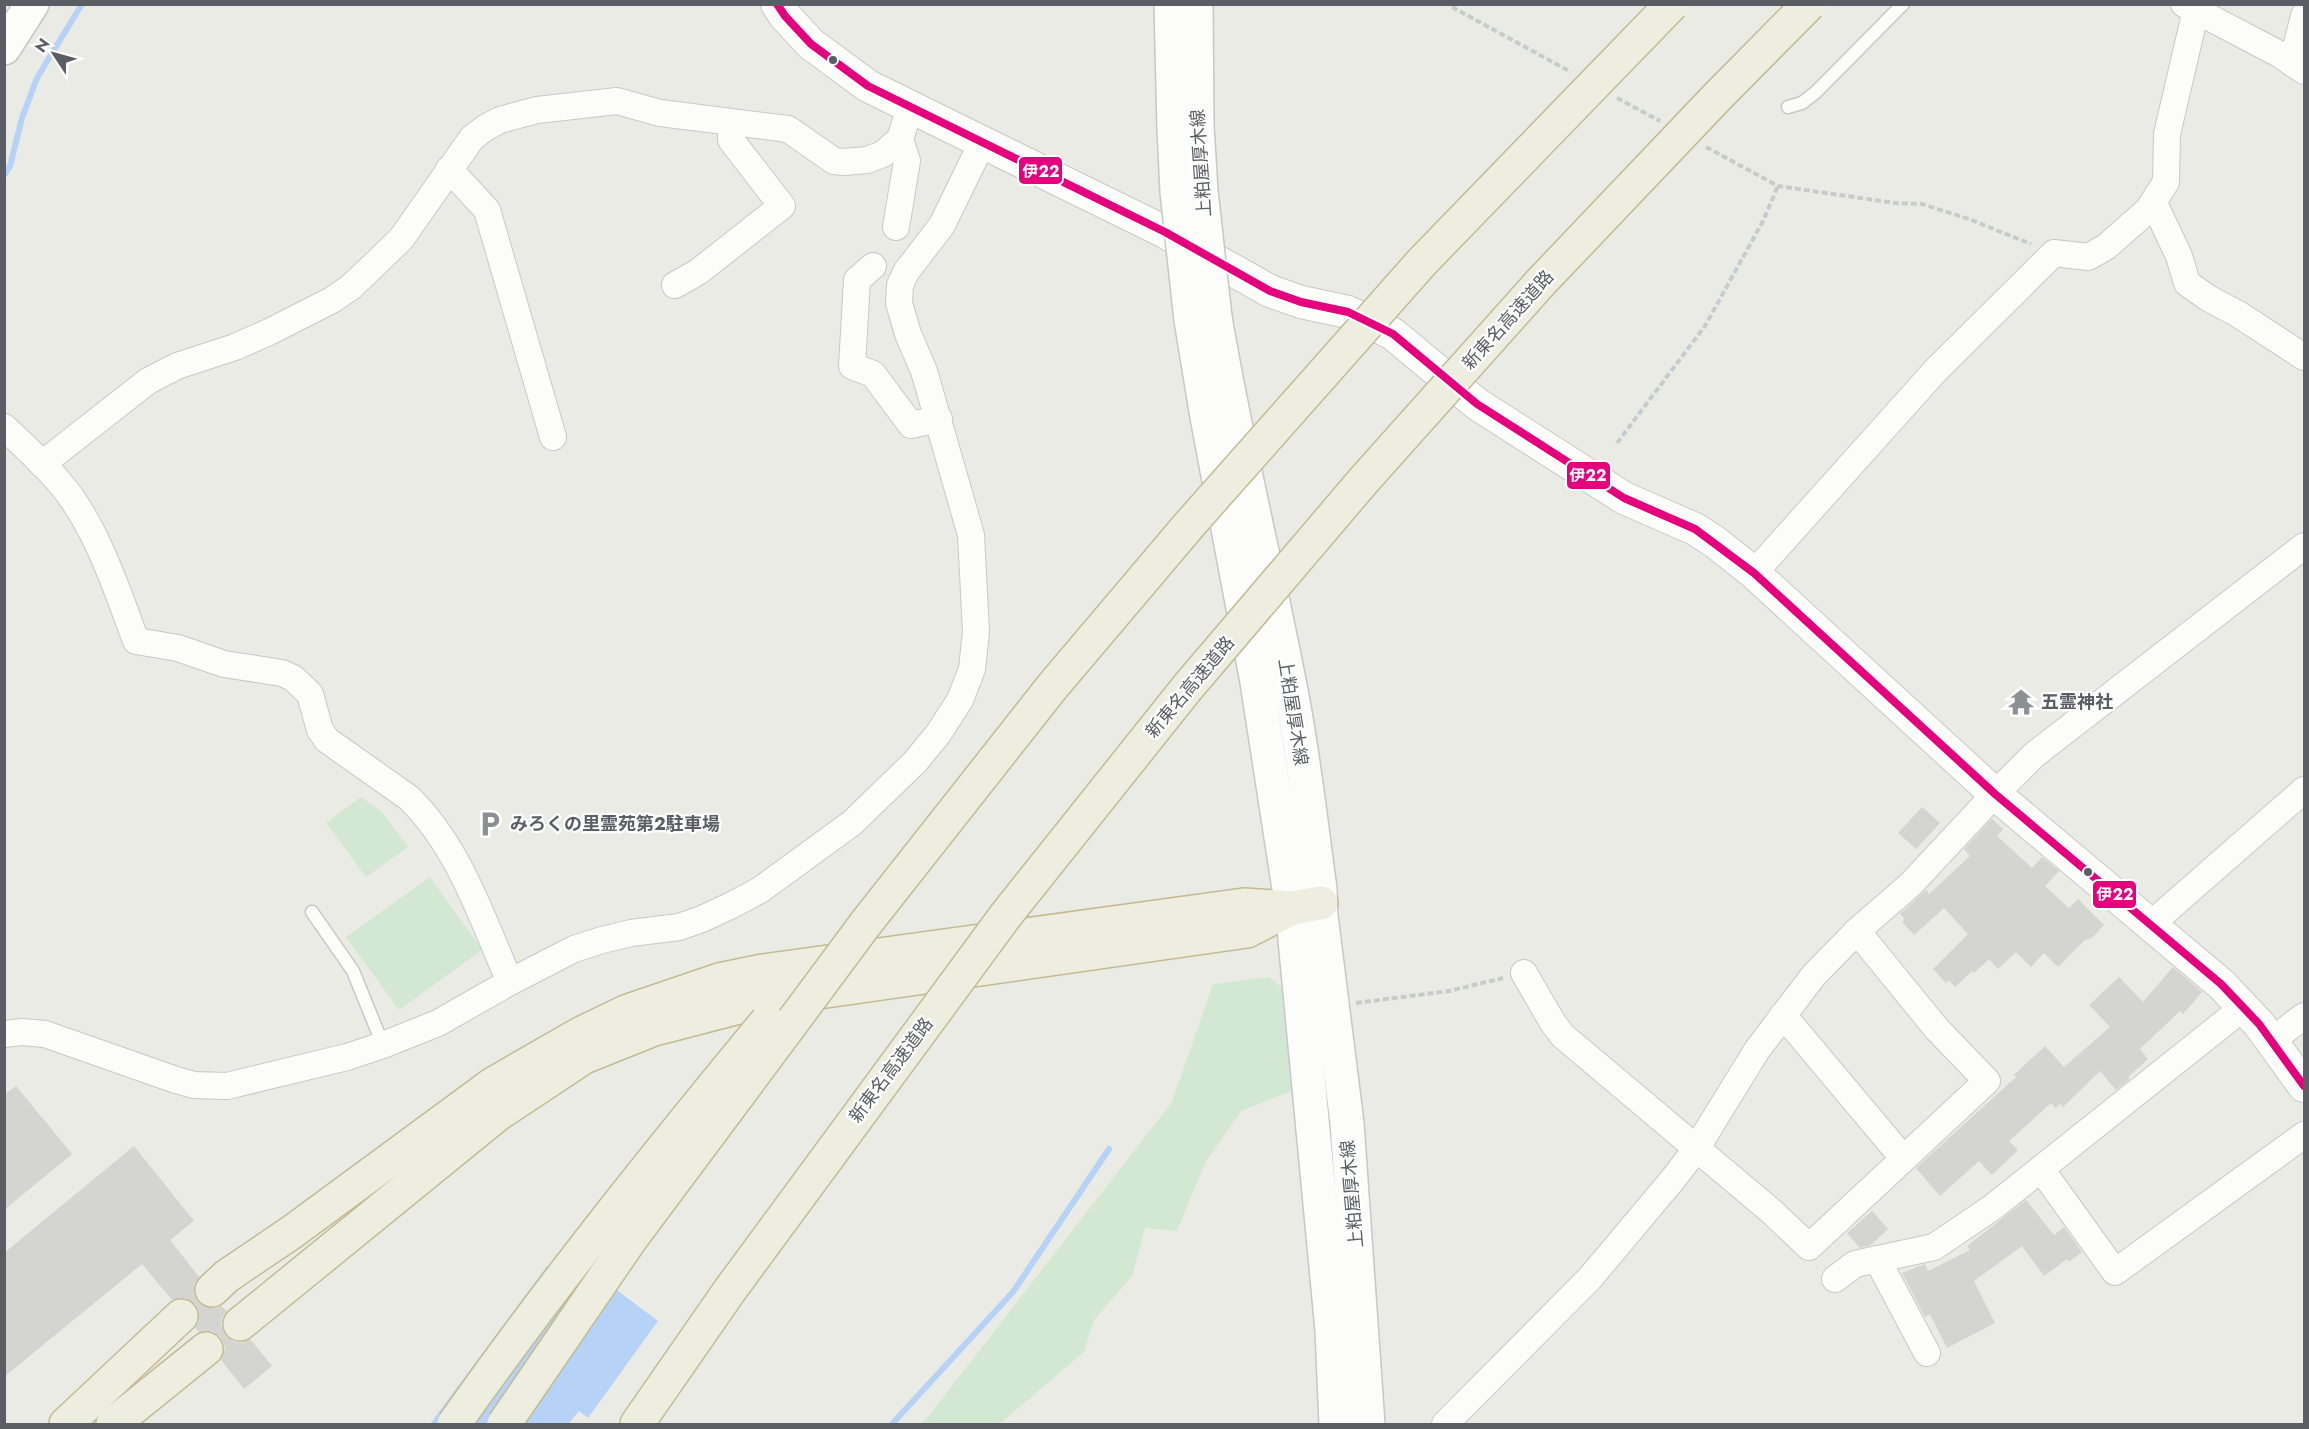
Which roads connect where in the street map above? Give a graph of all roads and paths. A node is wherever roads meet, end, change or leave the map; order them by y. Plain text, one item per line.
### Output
1 (32, 4) edge
2 (777, 4) edge
3 (1171, 4) edge
4 (1196, 4) edge
5 (1672, 4) edge
6 (1809, 4) edge
7 (1903, 4) edge
8 (1452, 7) dead end
9 (2190, 7) edge
10 (2304, 16) edge
11 (4, 48) edge
12 (2298, 67) edge
13 (1574, 74) dead end
14 (1615, 96) dead end
15 (1788, 107) dead end
16 (910, 108) junction
17 (731, 122) junction
18 (1666, 124) dead end
19 (1186, 127) junction
20 (900, 139) junction
21 (1696, 141) dead end
22 (982, 143) junction
23 (449, 169) junction
24 (1778, 186) junction
25 (2154, 203) junction
26 (896, 227) dead end
27 (2054, 253) junction
28 (873, 266) dead end
29 (675, 285) dead end
30 (2304, 357) edge
31 (939, 419) junction
32 (4, 427) edge
33 (553, 437) dead end
34 (1617, 443) dead end
35 (42, 464) junction
36 (2304, 546) edge
37 (1754, 573) junction
38 (1052, 687) junction
39 (2304, 790) edge
40 (1995, 794) junction
41 (1306, 906) junction
42 (312, 912) dead end
43 (2151, 924) junction
44 (1857, 931) junction
45 (865, 971) junction
46 (1524, 973) joint
47 (510, 982) junction
48 (1350, 1004) dead end
49 (2244, 1007) junction
50 (1783, 1015) junction
51 (2304, 1016) edge
52 (4, 1034) edge
53 (2271, 1041) junction
54 (383, 1045) junction
55 (2304, 1086) edge
56 (2304, 1135) edge
57 (1696, 1149) junction
58 (1903, 1158) junction
59 (2041, 1169) junction
60 (1877, 1259) junction
61 (1835, 1279) dead end
62 (212, 1290) dead end
63 (730, 1290) junction
64 (182, 1316) dead end
65 (240, 1324) dead end
66 (206, 1349) dead end
67 (1927, 1353) dead end
68 (66, 1425) edge
69 (113, 1425) edge
70 (454, 1425) edge
71 (504, 1425) edge
72 (638, 1425) edge
73 (647, 1425) edge
74 (1336, 1425) edge
75 (1368, 1425) edge
76 (1445, 1425) edge

1 - 11 main road
2 - 16 street
3 - 19 main road, 上粕屋厚木線
4 - 19 main road, 上粕屋厚木線
5 - 38 highway, bridge
6 - 63 highway, 新東名高速道路, bridge
7 - 15 lane
8 - 13 path
9 - 12 street
9 - 25 street
10 - 12 street
14 - 18 path
16 - 20 street
16 - 22 street
17 - 20 street
17 - 23 street
17 - 29 street
19 - 41 main road, 上粕屋厚木線, bridge
20 - 26 street
21 - 24 path
22 - 31 street
22 - 37 street
23 - 33 street
23 - 35 street
24 - 27 path
24 - 34 path
25 - 27 street
25 - 30 street
27 - 37 street
28 - 31 street
31 - 47 street
32 - 35 street
35 - 47 street
36 - 40 street
37 - 40 street
38 - 70 highway, bridge
38 - 71 highway, bridge
39 - 43 street
40 - 43 street
40 - 44 street
41 - 45 highway
41 - 74 main road, 上粕屋厚木線
41 - 75 main road, 上粕屋厚木線
42 - 54 lane
43 - 49 street
44 - 50 street
44 - 58 street
45 - 62 highway
45 - 65 highway
46 - 48 path
46 - 57 street
47 - 54 street
49 - 53 street
49 - 59 street
50 - 57 street
50 - 58 street
51 - 53 street
52 - 54 street
53 - 55 street
56 - 59 street
57 - 58 street
57 - 76 street
59 - 60 street
60 - 61 street
60 - 67 street
63 - 72 highway, 新東名高速道路
63 - 73 highway
64 - 68 highway
66 - 69 highway

